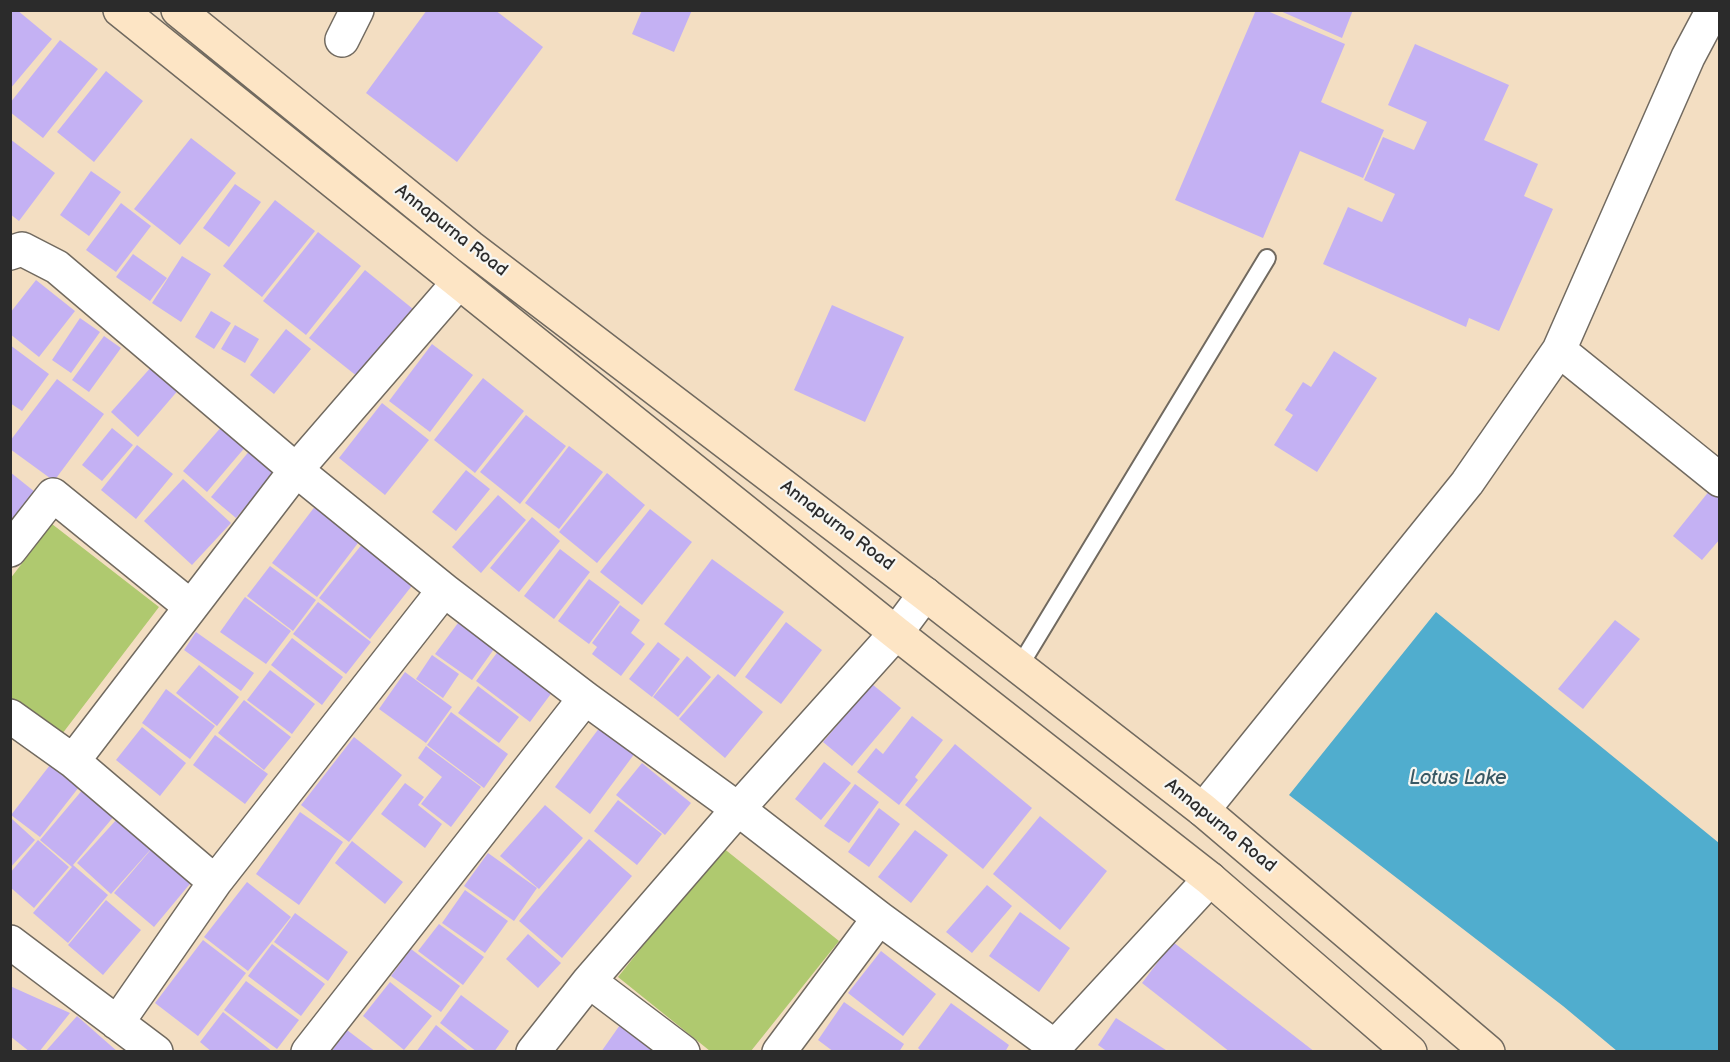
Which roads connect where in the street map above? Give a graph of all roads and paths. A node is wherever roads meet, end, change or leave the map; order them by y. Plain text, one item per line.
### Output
1 (120, 10) edge
2 (178, 10) edge
3 (357, 10) edge
4 (1713, 10) edge
5 (342, 40) dead end
6 (10, 253) edge
7 (1267, 258) dead end
8 (458, 284) junction
9 (1559, 350) junction
10 (296, 470) junction
11 (1719, 480) edge
12 (10, 550) edge
13 (444, 590) junction
14 (925, 594) junction
15 (191, 607) junction
16 (896, 633) junction
17 (1019, 667) junction
18 (585, 698) junction
19 (10, 716) edge
20 (73, 761) junction
21 (738, 809) junction
22 (1203, 810) junction
23 (1210, 879) junction
24 (215, 882) junction
25 (879, 918) junction
26 (10, 942) edge
27 (589, 981) junction
28 (117, 1023) junction
29 (1399, 1048) edge
30 (1052, 1049) edge
31 (156, 1052) edge
32 (308, 1052) edge
33 (533, 1052) edge
34 (683, 1052) edge
35 (779, 1052) edge
36 (1488, 1052) edge

1 - 8 main road, Annapurna Road
2 - 14 main road, Annapurna Road
3 - 5 street
4 - 9 street
6 - 10 street
7 - 17 lane
8 - 10 street
8 - 16 main road, Annapurna Road
9 - 11 street
9 - 22 street
10 - 13 street
10 - 15 street
12 - 15 street
13 - 18 street
13 - 24 street
14 - 16 street
14 - 17 main road, Annapurna Road
15 - 20 street
16 - 21 street
16 - 23 main road, Annapurna Road
17 - 22 main road, Annapurna Road
18 - 21 street
18 - 32 street
19 - 20 street
20 - 24 street
21 - 25 street
21 - 27 street
22 - 36 main road, Annapurna Road
23 - 29 main road, Annapurna Road
23 - 30 street
24 - 28 street
25 - 30 street
25 - 35 street
26 - 28 street
27 - 33 street
27 - 34 street
28 - 31 street

